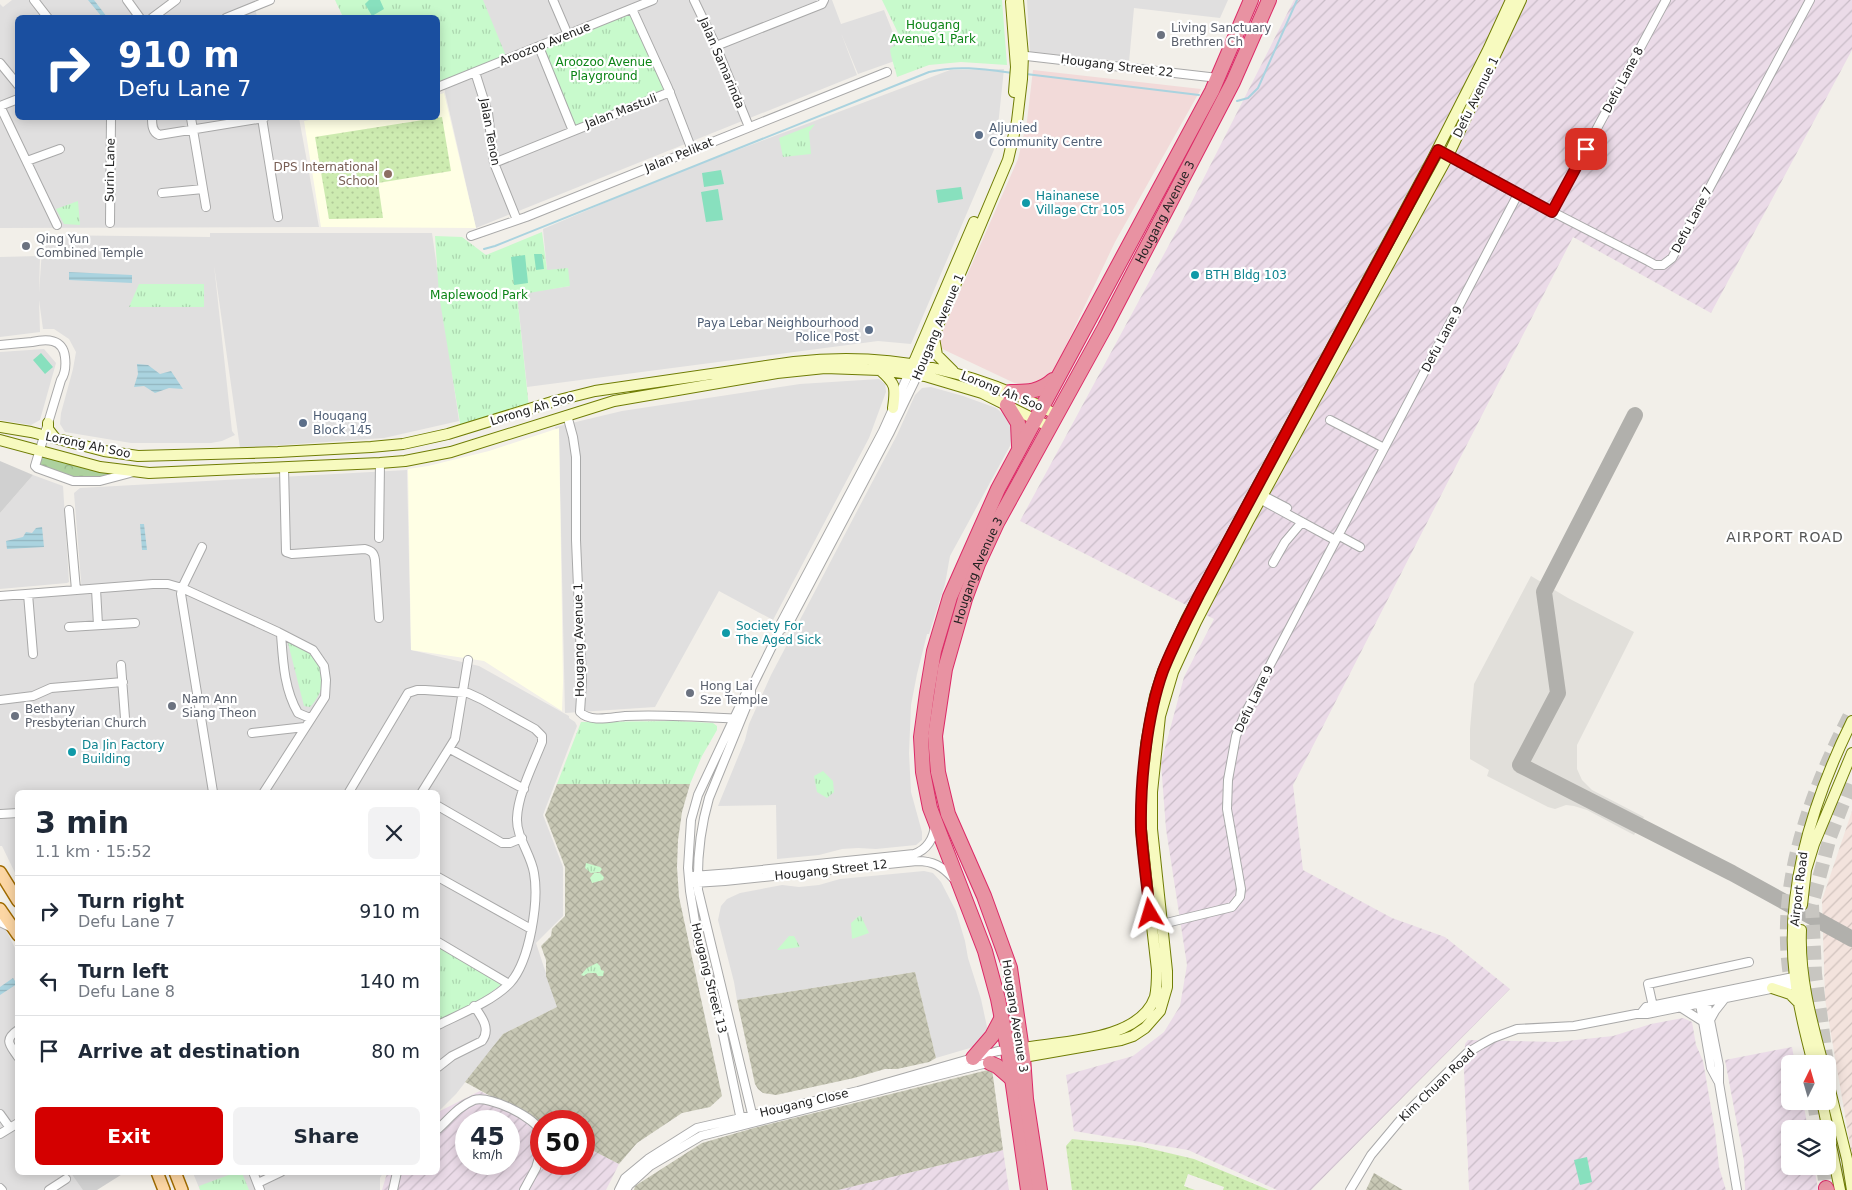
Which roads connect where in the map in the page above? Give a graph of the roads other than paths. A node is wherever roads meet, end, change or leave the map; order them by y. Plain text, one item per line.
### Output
1 (34, 0) edge
2 (127, 0) edge
3 (176, 0) edge
4 (270, 0) edge
5 (553, 0) edge
6 (654, 0) edge
7 (694, 0) edge
8 (824, 0) edge
9 (1011, 0) edge
10 (1018, 0) edge
11 (1251, 0) edge
12 (1269, 0) edge
13 (1511, 0) edge
14 (1522, 0) edge
15 (1666, 0) edge
16 (1810, 0) edge
17 (632, 8) junction
18 (46, 15) edge
19 (138, 15) edge
20 (156, 15) edge
21 (233, 15) edge
22 (568, 35) junction
23 (716, 46) junction
24 (539, 47) junction
25 (1019, 55) junction
26 (0, 63) edge
27 (475, 72) junction
28 (887, 72) dead end
29 (1218, 78) junction
30 (1019, 79) junction
31 (15, 82) edge
32 (440, 86) edge
33 (670, 92) junction
34 (15, 100) edge
35 (0, 106) edge
36 (111, 120) edge
37 (152, 120) edge
38 (192, 120) edge
39 (252, 120) edge
40 (263, 120) edge
41 (749, 127) junction
42 (194, 130) junction
43 (573, 130) junction
44 (60, 149) dead end
45 (692, 150) junction
46 (1438, 150) junction
47 (1448, 156) junction
48 (27, 161) junction
49 (494, 163) junction
50 (203, 189) junction
51 (162, 193) dead end
52 (1518, 194) junction
53 (206, 207) dead end
54 (1552, 212) junction
55 (278, 217) dead end
56 (517, 220) junction
57 (110, 222) dead end
58 (57, 224) dead end
59 (471, 236) dead end
60 (934, 336) junction
61 (0, 345) edge
62 (916, 369) junction
63 (880, 370) junction
64 (954, 372) junction
65 (1057, 377) junction
66 (631, 385) junction
67 (634, 397) junction
68 (1008, 398) junction
69 (893, 408) junction
70 (1038, 413) junction
71 (567, 415) junction
72 (1330, 420) dead end
73 (1054, 421) junction
74 (48, 423) joint
75 (0, 427) edge
76 (49, 437) junction
77 (0, 440) edge
78 (1019, 447) junction
79 (1384, 448) junction
80 (38, 450) junction
81 (380, 463) junction
82 (284, 468) junction
83 (141, 472) junction
84 (1258, 496) junction
85 (69, 510) dead end
86 (1302, 522) junction
87 (1337, 537) junction
88 (379, 538) dead end
89 (202, 547) dead end
90 (1360, 547) dead end
91 (1273, 563) dead end
92 (182, 588) junction
93 (96, 589) junction
94 (76, 590) junction
95 (28, 594) junction
96 (0, 596) edge
97 (379, 618) dead end
98 (135, 622) dead end
99 (98, 625) junction
100 (69, 627) dead end
101 (780, 630) junction
102 (281, 634) junction
103 (33, 654) dead end
104 (468, 660) dead end
105 (121, 665) dead end
106 (122, 682) junction
107 (463, 693) junction
108 (0, 700) edge
109 (125, 718) dead end
110 (310, 718) junction
111 (737, 719) junction
112 (1852, 721) edge
113 (304, 727) junction
114 (252, 733) dead end
115 (450, 749) junction
116 (1852, 753) edge
117 (719, 760) junction
118 (524, 789) junction
119 (213, 790) edge
120 (265, 790) edge
121 (349, 790) edge
122 (423, 790) edge
123 (440, 807) edge
124 (15, 813) edge
125 (0, 814) edge
126 (936, 819) junction
127 (522, 838) junction
128 (0, 872) edge
129 (440, 878) edge
130 (689, 879) junction
131 (698, 879) junction
132 (962, 889) junction
133 (15, 896) edge
134 (0, 909) edge
135 (0, 922) edge
136 (1157, 925) junction
137 (15, 929) edge
138 (531, 929) junction
139 (15, 930) edge
140 (440, 943) edge
141 (1749, 962) dead end
142 (1799, 979) junction
143 (509, 984) junction
144 (1772, 988) junction
145 (1726, 997) junction
146 (1702, 999) junction
147 (1799, 1003) junction
148 (474, 1006) junction
149 (1680, 1007) junction
150 (1654, 1009) junction
151 (1002, 1019) junction
152 (1706, 1021) junction
153 (440, 1024) edge
154 (15, 1032) edge
155 (15, 1051) edge
156 (1015, 1054) junction
157 (1811, 1055) edge
158 (1821, 1055) edge
159 (973, 1058) junction
160 (990, 1063) junction
161 (440, 1065) edge
162 (1012, 1079) junction
163 (1824, 1110) edge
164 (1835, 1110) edge
165 (0, 1114) edge
166 (530, 1119) edge
167 (753, 1119) junction
168 (742, 1121) junction
169 (15, 1126) edge
170 (440, 1127) edge
171 (10, 1128) junction
172 (0, 1134) edge
173 (153, 1175) edge
174 (158, 1175) edge
175 (169, 1175) edge
176 (176, 1175) edge
177 (254, 1175) edge
178 (277, 1175) edge
179 (396, 1175) edge
180 (532, 1175) edge
181 (66, 1179) dead end
182 (259, 1187) edge
183 (49, 1190) edge
184 (157, 1190) edge
185 (164, 1190) edge
186 (174, 1190) edge
187 (182, 1190) edge
188 (393, 1190) edge
189 (524, 1190) edge
190 (619, 1190) edge
191 (626, 1190) edge
192 (1028, 1190) edge
193 (1040, 1190) edge
194 (1350, 1190) edge
195 (1737, 1190) edge
196 (1840, 1190) edge
197 (1852, 1190) edge

1 - 18 street
2 - 19 street
3 - 20 street
4 - 21 street
5 - 22 street
6 - 17 street, Aroozoo Avenue
7 - 23 street, Jalan Samarinda
8 - 23 street
9 - 25 main road, Hougang Avenue 1
10 - 25 main road, Hougang Avenue 1
11 - 29 highway, Hougang Avenue 3
12 - 73 highway, Hougang Avenue 3
13 - 46 main road, Defu Avenue 1
14 - 47 main road, Defu Avenue 1
15 - 54 street, Defu Lane 8
16 - 54 street, Defu Lane 7
17 - 22 street, Aroozoo Avenue
17 - 33 street, Jalan Mastuli
22 - 24 street, Aroozoo Avenue
23 - 41 street, Jalan Samarinda
24 - 27 street, Aroozoo Avenue
24 - 43 street, Jalan Mastuli
25 - 29 street, Hougang Street 22
25 - 30 main road, Hougang Avenue 1
26 - 31 street
27 - 32 street, Aroozoo Avenue
27 - 49 street, Jalan Tenon
28 - 41 street, Jalan Pelikat
29 - 65 highway, Hougang Avenue 3
30 - 60 main road, Hougang Avenue 1
30 - 62 main road, Hougang Avenue 1
33 - 43 street, Jalan Mastuli
33 - 45 street, Jalan Mastuli
34 - 35 street
35 - 48 street
36 - 57 street, Surin Lane
37 - 42 street
38 - 42 street
39 - 42 street
40 - 55 street
41 - 45 street, Jalan Pelikat
42 - 50 street
43 - 49 street, Jalan Mastuli
44 - 48 street
45 - 56 street, Jalan Pelikat
46 - 47 street, Defu Lane 7
46 - 84 main road, Defu Avenue 1
47 - 52 street, Defu Lane 7
47 - 84 main road, Defu Avenue 1
48 - 58 street
49 - 56 street, Jalan Tenon
50 - 51 street
50 - 53 street
52 - 54 street, Defu Lane 7
52 - 79 street, Defu Lane 9
56 - 59 street, Jalan Pelikat
60 - 62 main road, Hougang Avenue 1
60 - 64 main road
61 - 74 street
62 - 63 main road, Lorong Ah Soo
62 - 64 main road, Lorong Ah Soo
62 - 66 main road, Lorong Ah Soo
62 - 68 main road, Lorong Ah Soo
62 - 69 street, Hougang Avenue 1
62 - 101 street, Hougang Avenue 1
63 - 67 main road, Lorong Ah Soo
63 - 69 main road
64 - 68 main road, Lorong Ah Soo
65 - 68 highway
65 - 70 highway, Hougang Avenue 3
66 - 67 main road
66 - 76 main road, Lorong Ah Soo
67 - 71 main road, Lorong Ah Soo
68 - 70 main road, Lorong Ah Soo
68 - 78 highway
69 - 101 street, Hougang Avenue 1
70 - 73 main road, Lorong Ah Soo
70 - 78 highway, Hougang Avenue 3
71 - 81 main road, Lorong Ah Soo
71 - 111 street, Hougang Avenue 1
72 - 79 street
73 - 156 highway, Hougang Avenue 3
74 - 76 main road
75 - 76 main road, Lorong Ah Soo
76 - 80 street
77 - 80 main road, Lorong Ah Soo
78 - 126 highway, Hougang Avenue 3
79 - 87 street, Defu Lane 9
80 - 83 main road, Lorong Ah Soo
80 - 83 street, Lorong Ah Soo
81 - 82 main road, Lorong Ah Soo
81 - 88 street
82 - 83 main road, Lorong Ah Soo
82 - 97 street
84 - 86 street
84 - 87 street
84 - 136 main road, Defu Avenue 1
85 - 94 street
86 - 87 street
86 - 91 street
87 - 90 street
87 - 136 street, Defu Lane 9
89 - 92 street
92 - 93 street
92 - 102 street
92 - 119 street
93 - 94 street
93 - 99 street
94 - 95 street
95 - 96 street
95 - 103 street
98 - 99 street
99 - 100 street
101 - 111 street, Hougang Avenue 1
102 - 110 street
102 - 110 street
104 - 107 street
105 - 106 street
106 - 108 street
106 - 109 street
107 - 115 street
107 - 118 street
107 - 121 street
110 - 113 street
111 - 117 street, Hougang Street 13
112 - 142 main road, Airport Road
113 - 114 street
113 - 120 street
115 - 118 street
115 - 122 street
116 - 142 main road, Airport Road
117 - 130 street, Hougang Street 13
117 - 131 street, Hougang Street 13
118 - 127 street
123 - 127 street
124 - 125 street
126 - 131 street, Hougang Street 12
126 - 132 highway, Hougang Avenue 3
127 - 138 street
128 - 133 main road
129 - 138 street
130 - 131 street, Hougang Street 12
130 - 168 street, Hougang Street 13
131 - 132 street, Hougang Street 12
131 - 167 street, Hougang Street 13
132 - 151 highway, Hougang Avenue 3
134 - 137 main road
135 - 139 street
136 - 156 main road, Defu Avenue 1
138 - 143 street
140 - 143 street
141 - 150 street
142 - 144 street, Kim Chuan Road
142 - 146 street, Kim Chuan Road
142 - 147 main road, Airport Road
142 - 158 main road, Airport Road
143 - 148 street
144 - 145 street, Kim Chuan Road
144 - 147 main road
145 - 146 street, Kim Chuan Road
145 - 152 street
146 - 149 street, Kim Chuan Road
146 - 150 street, Kim Chuan Road
146 - 152 street
147 - 157 main road, Airport Road
148 - 153 street
148 - 161 street
149 - 150 street, Kim Chuan Road
149 - 152 street
150 - 194 street, Kim Chuan Road
151 - 156 highway, Hougang Avenue 3
151 - 159 highway
152 - 195 street
154 - 155 street
156 - 159 street, Hougang Close
156 - 160 street, Hougang Close
156 - 162 highway, Hougang Avenue 3
156 - 193 highway, Hougang Avenue 3
159 - 167 street, Hougang Close
160 - 162 highway
160 - 167 street, Hougang Close
162 - 192 highway, Hougang Avenue 3
163 - 196 main road
164 - 197 main road
165 - 171 street
166 - 170 street
167 - 168 street, Hougang Close
168 - 190 street, Hougang Close
168 - 191 street, Hougang Close
169 - 171 street
171 - 172 street
173 - 184 main road
174 - 185 main road
175 - 186 main road
176 - 187 main road
177 - 182 street
178 - 182 street
179 - 188 street
180 - 189 street
181 - 183 street

